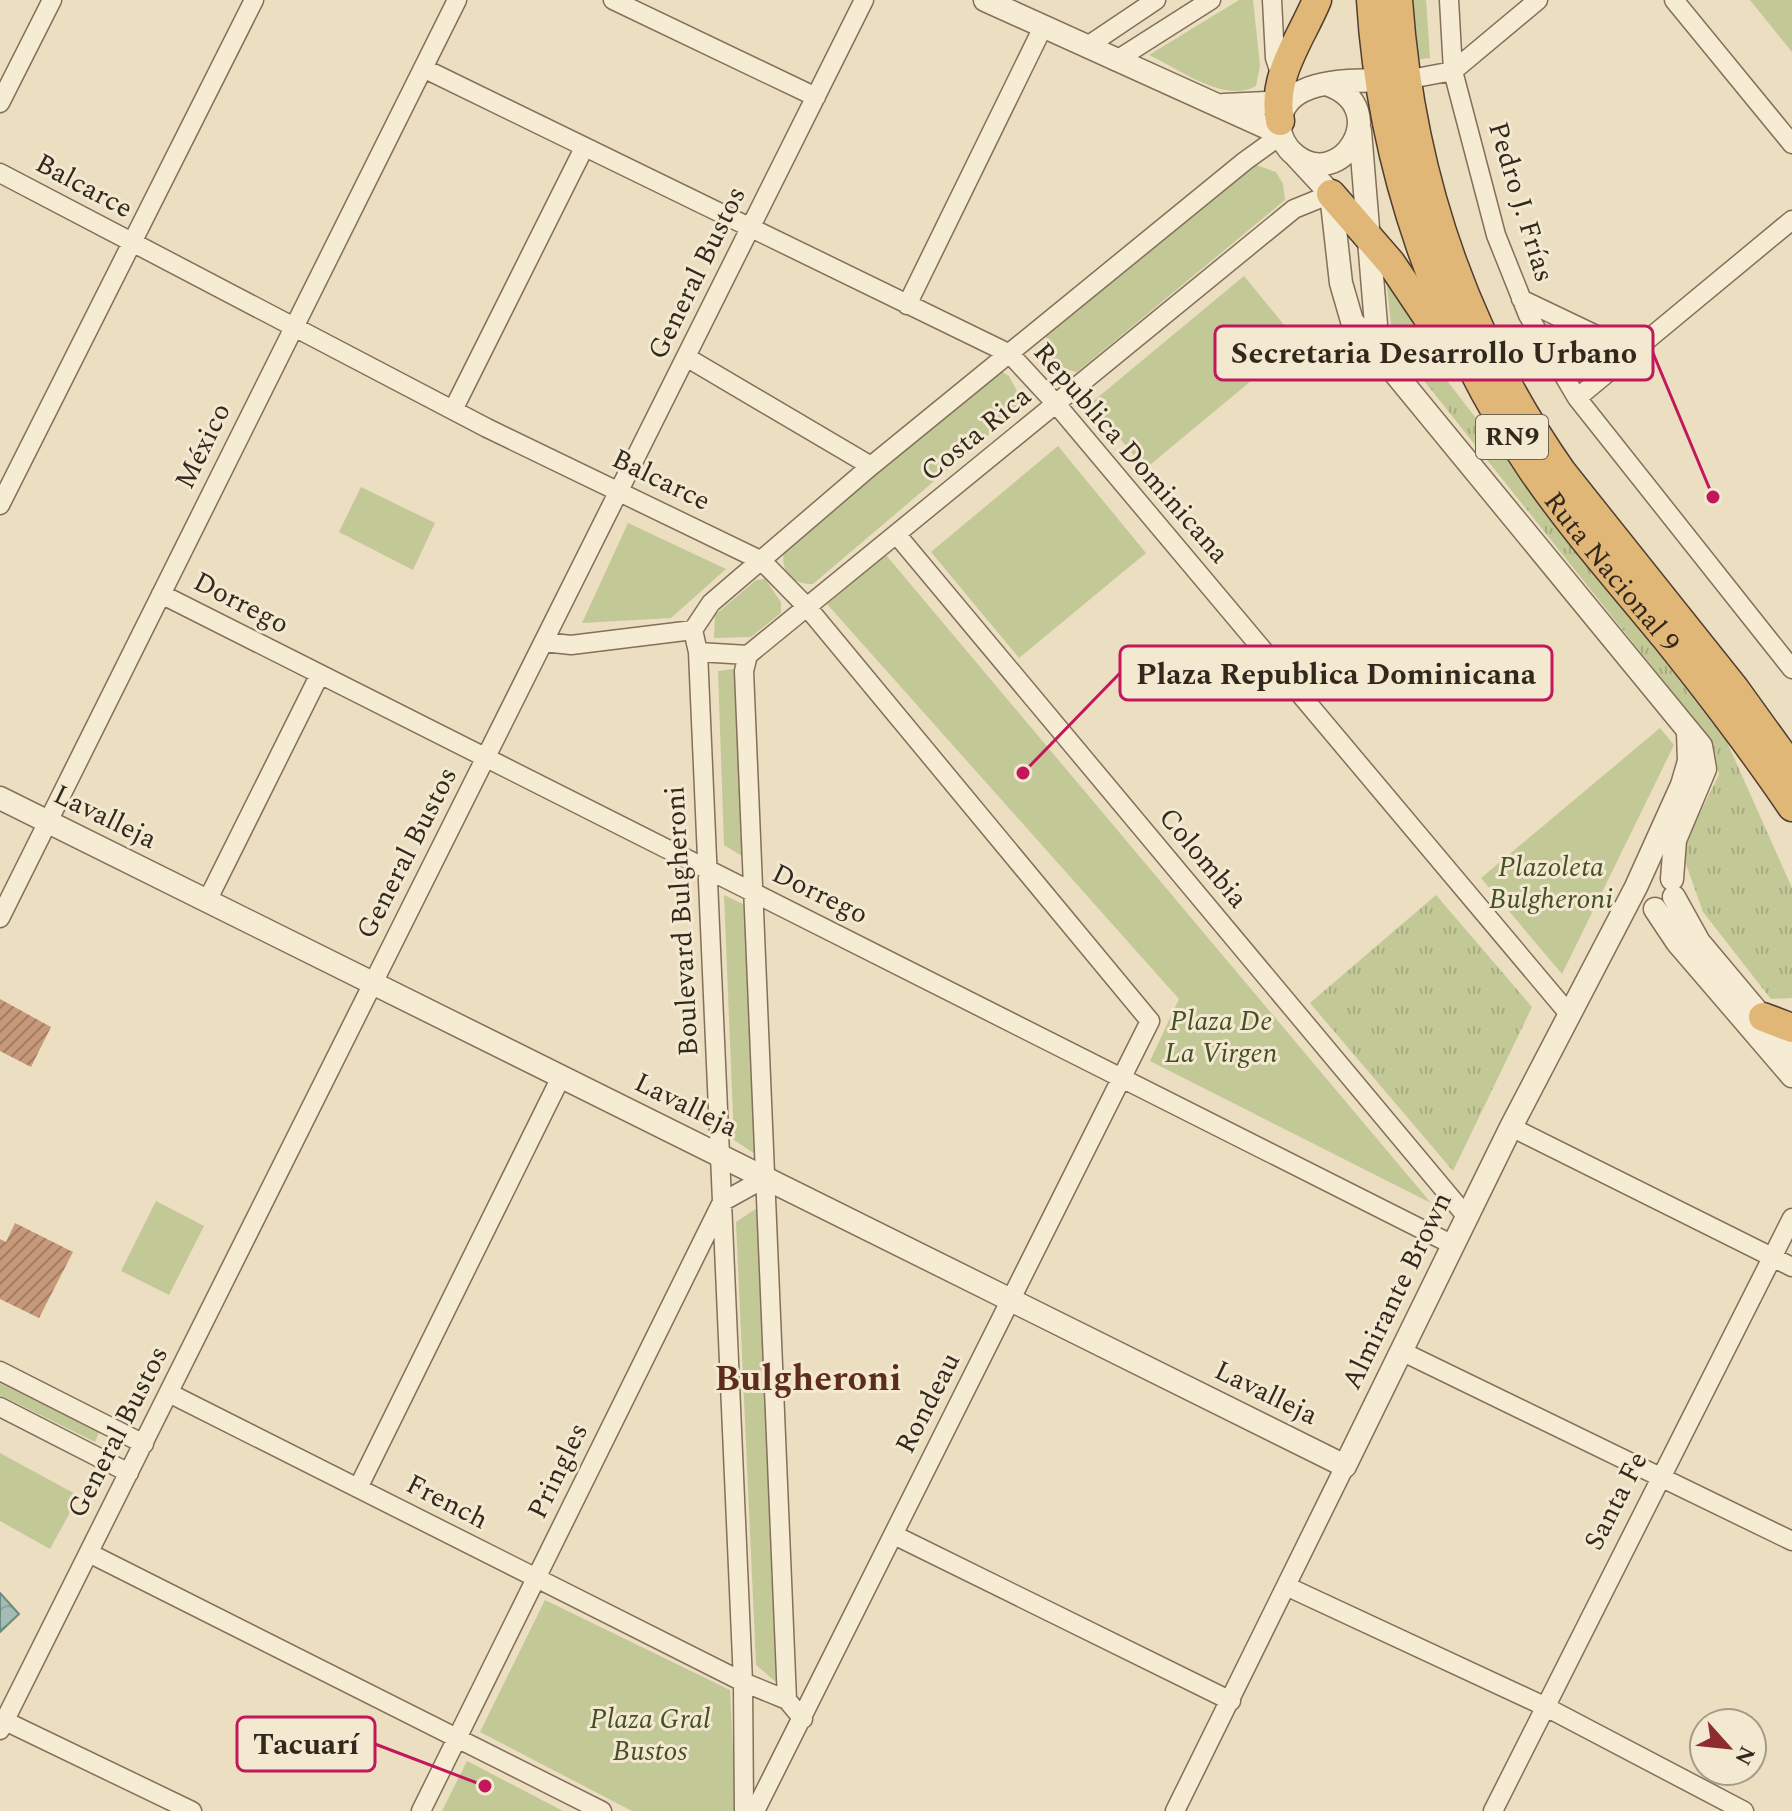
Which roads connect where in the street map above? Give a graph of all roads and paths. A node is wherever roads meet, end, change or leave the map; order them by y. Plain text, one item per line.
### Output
1 (52, 0) edge
2 (254, 0) edge
3 (457, 0) edge
4 (613, 0) edge
5 (864, 0) edge
6 (985, 0) edge
7 (1156, 0) edge
8 (1211, 0) edge
9 (1272, 0) edge
10 (1317, 0) edge
11 (1371, 0) edge
12 (1398, 0) edge
13 (1449, 0) edge
14 (1538, 0) edge
15 (1674, 0) edge
16 (1043, 27) junction
17 (1086, 47) junction
18 (1115, 61) junction
19 (423, 68) junction
20 (1453, 71) junction
21 (1391, 80) junction
22 (1329, 85) junction
23 (816, 97) junction
24 (0, 103) edge
25 (1283, 110) junction
26 (1359, 124) junction
27 (1792, 144) edge
28 (584, 148) junction
29 (1294, 154) junction
30 (1338, 160) junction
31 (0, 173) edge
32 (1324, 185) junction
33 (1792, 220) edge
34 (750, 229) junction
35 (1368, 234) junction
36 (132, 242) junction
37 (1521, 299) junction
38 (907, 305) junction
39 (294, 327) junction
40 (1378, 349) junction
41 (1632, 352) junction
42 (1010, 354) junction
43 (686, 357) junction
44 (1577, 398) junction
45 (1057, 405) junction
46 (453, 410) junction
47 (1506, 427) junction
48 (871, 466) junction
49 (622, 491) junction
50 (0, 505) edge
51 (897, 535) junction
52 (762, 561) junction
53 (161, 594) junction
54 (807, 607) junction
55 (693, 630) junction
56 (544, 642) junction
57 (698, 652) junction
58 (748, 655) junction
59 (1790, 661) edge
60 (320, 674) junction
61 (1688, 732) junction
62 (486, 759) junction
63 (1787, 771) edge
64 (0, 798) edge
65 (1792, 807) edge
66 (48, 822) junction
67 (1792, 824) edge
68 (707, 869) junction
69 (1639, 882) junction
70 (755, 894) junction
71 (1663, 899) junction
72 (207, 901) junction
73 (0, 918) edge
74 (1612, 932) junction
75 (373, 984) junction
76 (1569, 1014) junction
77 (1763, 1017) junction
78 (1150, 1021) joint
79 (1792, 1028) edge
80 (1792, 1053) edge
81 (1123, 1076) junction
82 (1792, 1076) edge
83 (561, 1077) junction
84 (1511, 1127) junction
85 (720, 1156) junction
86 (767, 1177) junction
87 (722, 1202) junction
88 (1467, 1217) junction
89 (1792, 1218) edge
90 (1453, 1245) junction
91 (1773, 1258) junction
92 (1792, 1267) edge
93 (1011, 1300) junction
94 (1401, 1351) junction
95 (0, 1371) edge
96 (169, 1393) junction
97 (0, 1407) edge
98 (144, 1444) junction
99 (1345, 1466) junction
100 (129, 1473) junction
101 (1658, 1479) junction
102 (358, 1488) junction
103 (894, 1535) junction
104 (1792, 1541) edge
105 (89, 1553) junction
106 (537, 1578) junction
107 (1286, 1586) junction
108 (743, 1682) junction
109 (787, 1700) junction
110 (1231, 1701) junction
111 (1544, 1706) junction
112 (803, 1719) junction
113 (2, 1726) edge
114 (458, 1738) junction
115 (189, 1810) edge
116 (421, 1811) edge
117 (602, 1811) edge
118 (744, 1811) edge
119 (755, 1811) edge
120 (1175, 1811) edge
121 (1493, 1811) edge
122 (1744, 1811) edge

1 - 24 street
2 - 36 street
3 - 19 street, México
4 - 23 street
5 - 23 street, General Bustos
6 - 16 street
7 - 17 street
8 - 18 street
9 - 25 street
10 - 25 highway
11 - 21 highway, Ruta Nacional 9 / RN9
12 - 21 highway, Ruta Nacional 9 / RN9
13 - 20 street, Pedro J. Frías
14 - 20 street
15 - 27 street
16 - 17 street
16 - 38 street
17 - 18 street
18 - 25 street
19 - 28 street, Republica Dominicana
19 - 39 street, México
20 - 21 street
20 - 37 street, Pedro J. Frías
21 - 22 street
21 - 47 highway, Ruta Nacional 9 / RN9
21 - 63 highway, Ruta Nacional 9 / RN9
22 - 25 street
22 - 26 street
23 - 34 street, General Bustos
25 - 29 street
25 - 42 street, Costa Rica
26 - 30 street
26 - 35 street
28 - 34 street, Republica Dominicana
28 - 46 street
29 - 30 street
29 - 32 street
30 - 32 street, Costa Rica
31 - 36 street, Balcarce
32 - 35 highway
32 - 40 street
32 - 45 street, Costa Rica
33 - 41 street
34 - 38 street, Republica Dominicana
34 - 43 street, General Bustos
35 - 40 street
35 - 47 highway
36 - 39 street, Balcarce
36 - 50 street
37 - 41 street
37 - 44 street, Pedro J. Frías
38 - 42 street, Republica Dominicana
39 - 46 street, Balcarce
39 - 53 street, México
40 - 61 street
41 - 44 street
42 - 45 street, Republica Dominicana
42 - 48 street, Costa Rica
43 - 48 street
43 - 49 street, General Bustos
44 - 59 street, Pedro J. Frías
45 - 51 street, Costa Rica
45 - 76 street, Republica Dominicana
46 - 49 street, Balcarce
47 - 63 highway, Ruta Nacional 9 / RN9
48 - 52 street, Costa Rica
49 - 52 street, Balcarce
49 - 56 street, General Bustos
51 - 54 street, Costa Rica
51 - 88 street, Colombia
52 - 54 street, Balcarce
52 - 55 street, Costa Rica
53 - 60 street, Dorrego
53 - 66 street, México
54 - 58 street, Costa Rica
54 - 78 street, Balcarce
55 - 56 street
55 - 57 street
56 - 62 street, General Bustos
57 - 58 street
57 - 68 street, Boulevard Bulgheroni
58 - 70 street
60 - 62 street, Dorrego
60 - 72 street
61 - 69 street, Almirante Brown
61 - 71 street
62 - 68 street, Dorrego
62 - 75 street, General Bustos
63 - 65 highway, Ruta Nacional 9 / RN9
63 - 67 highway, RN9
64 - 66 street, Lavalleja
66 - 72 street, Lavalleja
66 - 73 street, México
68 - 70 street, Dorrego
68 - 85 street, Boulevard Bulgheroni
69 - 71 street
69 - 71 street
69 - 74 street, Almirante Brown
70 - 81 street, Dorrego
70 - 86 street
71 - 74 street
71 - 77 street
71 - 82 street
72 - 75 street, Lavalleja
74 - 76 street, Almirante Brown
75 - 83 street, Lavalleja
75 - 96 street, General Bustos
76 - 84 street, Almirante Brown
77 - 79 highway
77 - 80 street
78 - 81 street, Rondeau
81 - 90 street, Dorrego
81 - 93 street, Rondeau
83 - 85 street, Lavalleja
83 - 102 street
84 - 88 street, Almirante Brown
84 - 91 street
85 - 86 street, Lavalleja
85 - 87 street, Boulevard Bulgheroni
86 - 87 street
86 - 93 street, Lavalleja
86 - 109 street
87 - 106 street, Pringles
87 - 108 street, Boulevard Bulgheroni
88 - 90 street, Almirante Brown
89 - 91 street, Santa Fe
90 - 94 street, Almirante Brown
91 - 92 street
91 - 101 street, Santa Fe
93 - 99 street, Lavalleja
93 - 103 street, Rondeau
94 - 99 street, Almirante Brown
94 - 101 street
95 - 98 street
96 - 98 street, General Bustos
96 - 102 street, French
97 - 100 street
98 - 100 street, General Bustos
99 - 107 street, Almirante Brown
100 - 105 street, General Bustos
101 - 104 street
101 - 111 street, Santa Fe
102 - 106 street, French
103 - 110 street
103 - 112 street, Rondeau
105 - 113 street, General Bustos
105 - 114 street
106 - 108 street, French
106 - 114 street, Pringles
107 - 110 street, Almirante Brown
107 - 111 street
108 - 109 street, French
108 - 118 street, Boulevard Bulgheroni
109 - 112 street
110 - 120 street, Almirante Brown
111 - 121 street, Santa Fe
111 - 122 street
112 - 119 street, Rondeau
113 - 115 street
114 - 116 street, Pringles
114 - 117 street

